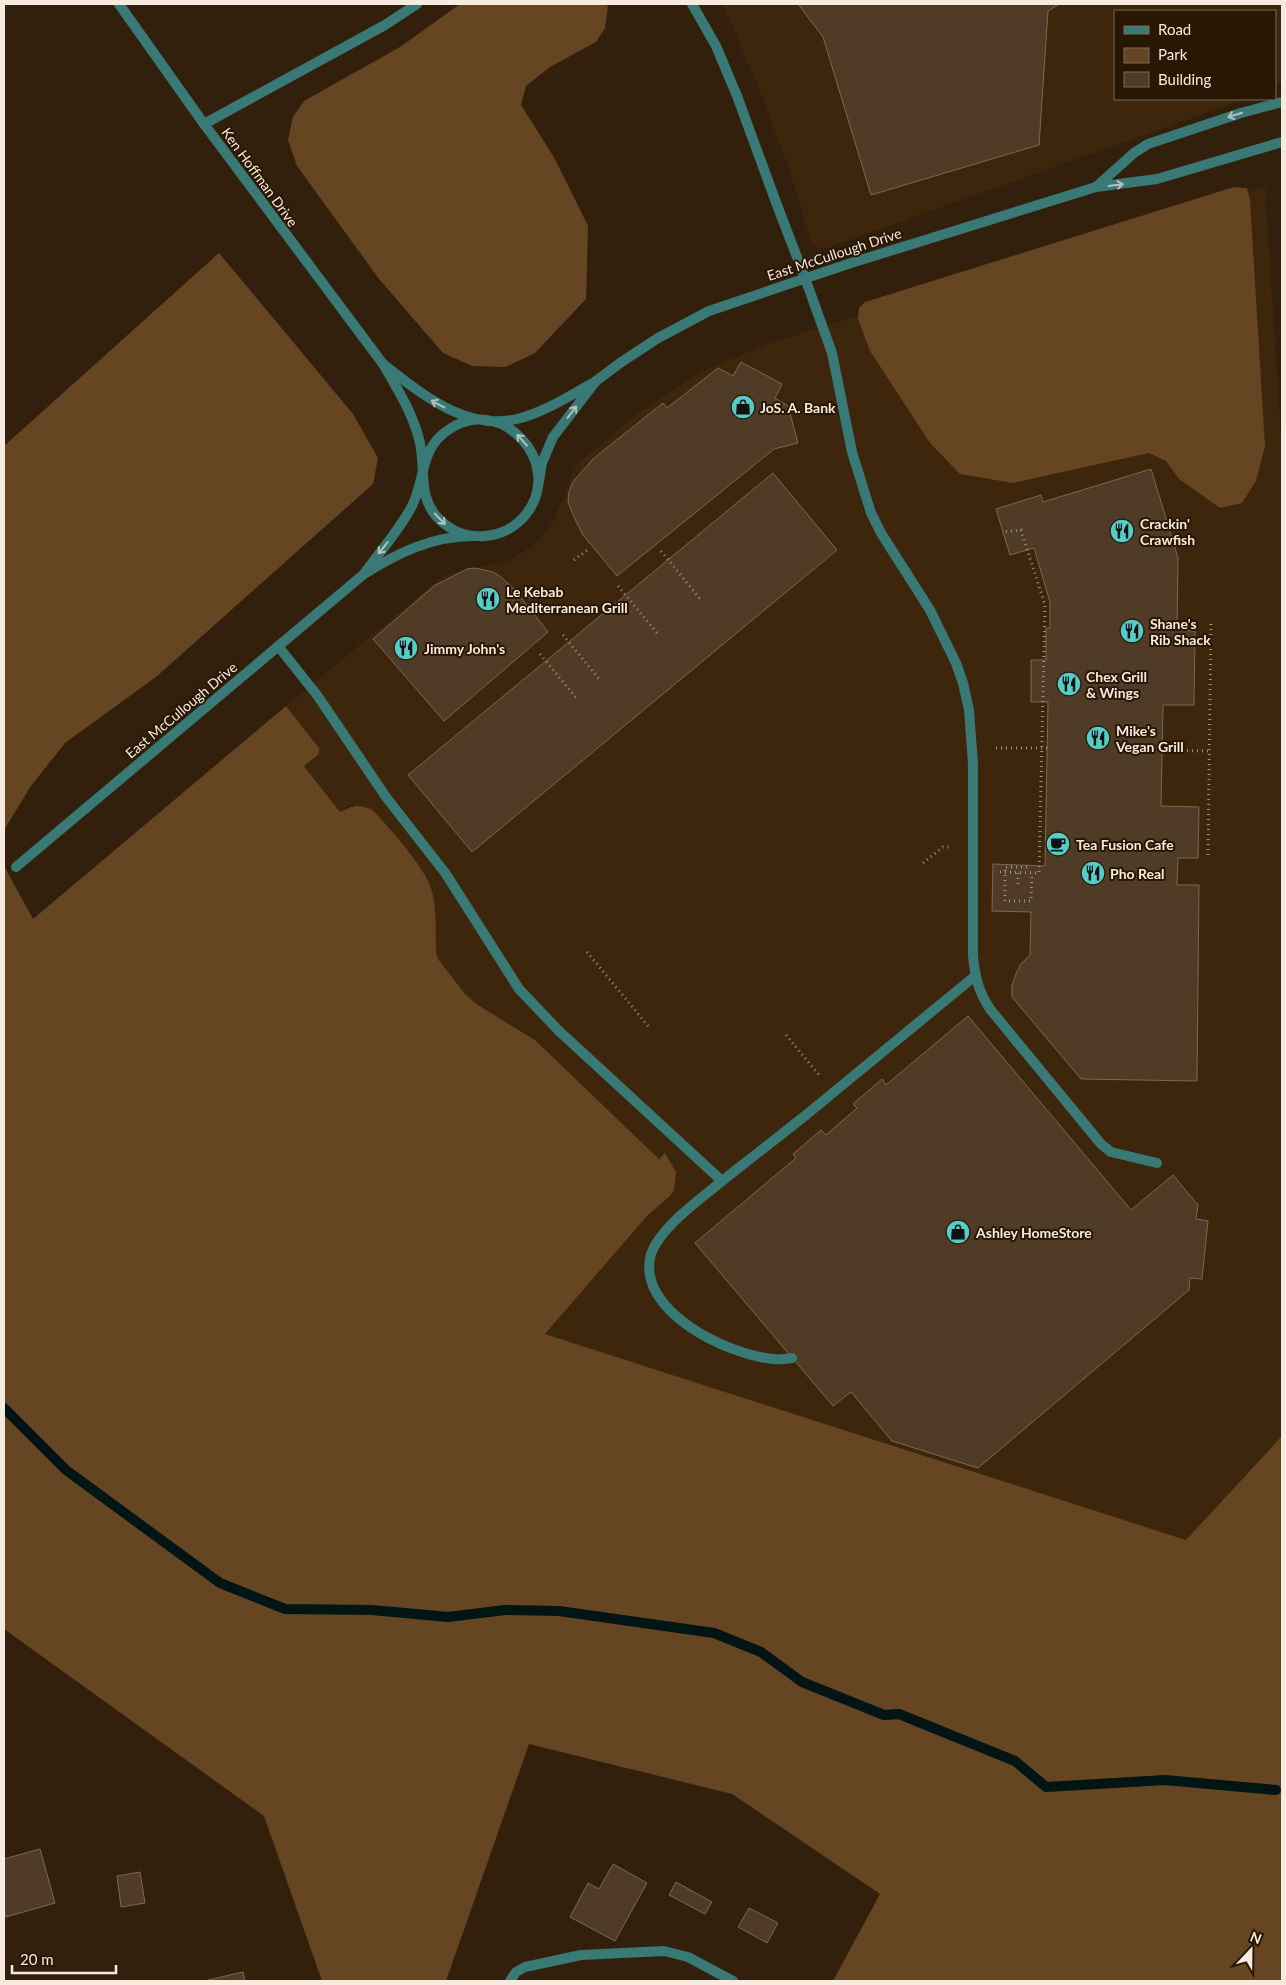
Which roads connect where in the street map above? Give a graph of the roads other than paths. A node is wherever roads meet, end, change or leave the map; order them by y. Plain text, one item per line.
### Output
1 (119, 4) edge
2 (417, 4) edge
3 (692, 4) edge
4 (1282, 102) edge
5 (204, 124) junction
6 (1282, 142) edge
7 (1096, 187) junction
8 (805, 278) junction
9 (383, 364) junction
10 (596, 381) junction
11 (484, 421) junction
12 (422, 475) junction
13 (538, 487) junction
14 (473, 536) junction
15 (364, 574) junction
16 (278, 646) junction
17 (16, 867) dead end
18 (975, 976) junction
19 (1157, 1163) dead end
20 (722, 1181) junction
21 (792, 1358) dead end
22 (510, 1981) edge
23 (733, 1981) edge

1 - 5 street, Ken Hoffman Drive
2 - 5 street
3 - 8 street
4 -> 7 street, East McCullough Drive
5 - 9 street, Ken Hoffman Drive
7 -> 6 street, East McCullough Drive
7 - 8 street, East McCullough Drive
8 - 10 street, East McCullough Drive
8 - 18 street
11 -> 9 street, Ken Hoffman Drive
9 - 12 street, Ken Hoffman Drive
10 - 11 street, East McCullough Drive
13 -> 10 street, East McCullough Drive
11 - 12 street, East McCullough Drive
13 -> 11 street, East McCullough Drive
12 -> 14 street, East McCullough Drive
12 -> 15 street, East McCullough Drive
13 - 14 street, East McCullough Drive
14 - 15 street, East McCullough Drive
15 - 16 street, East McCullough Drive
16 - 17 street, East McCullough Drive
16 - 20 street
18 - 19 street
18 - 20 street
20 - 21 street
22 - 23 street

